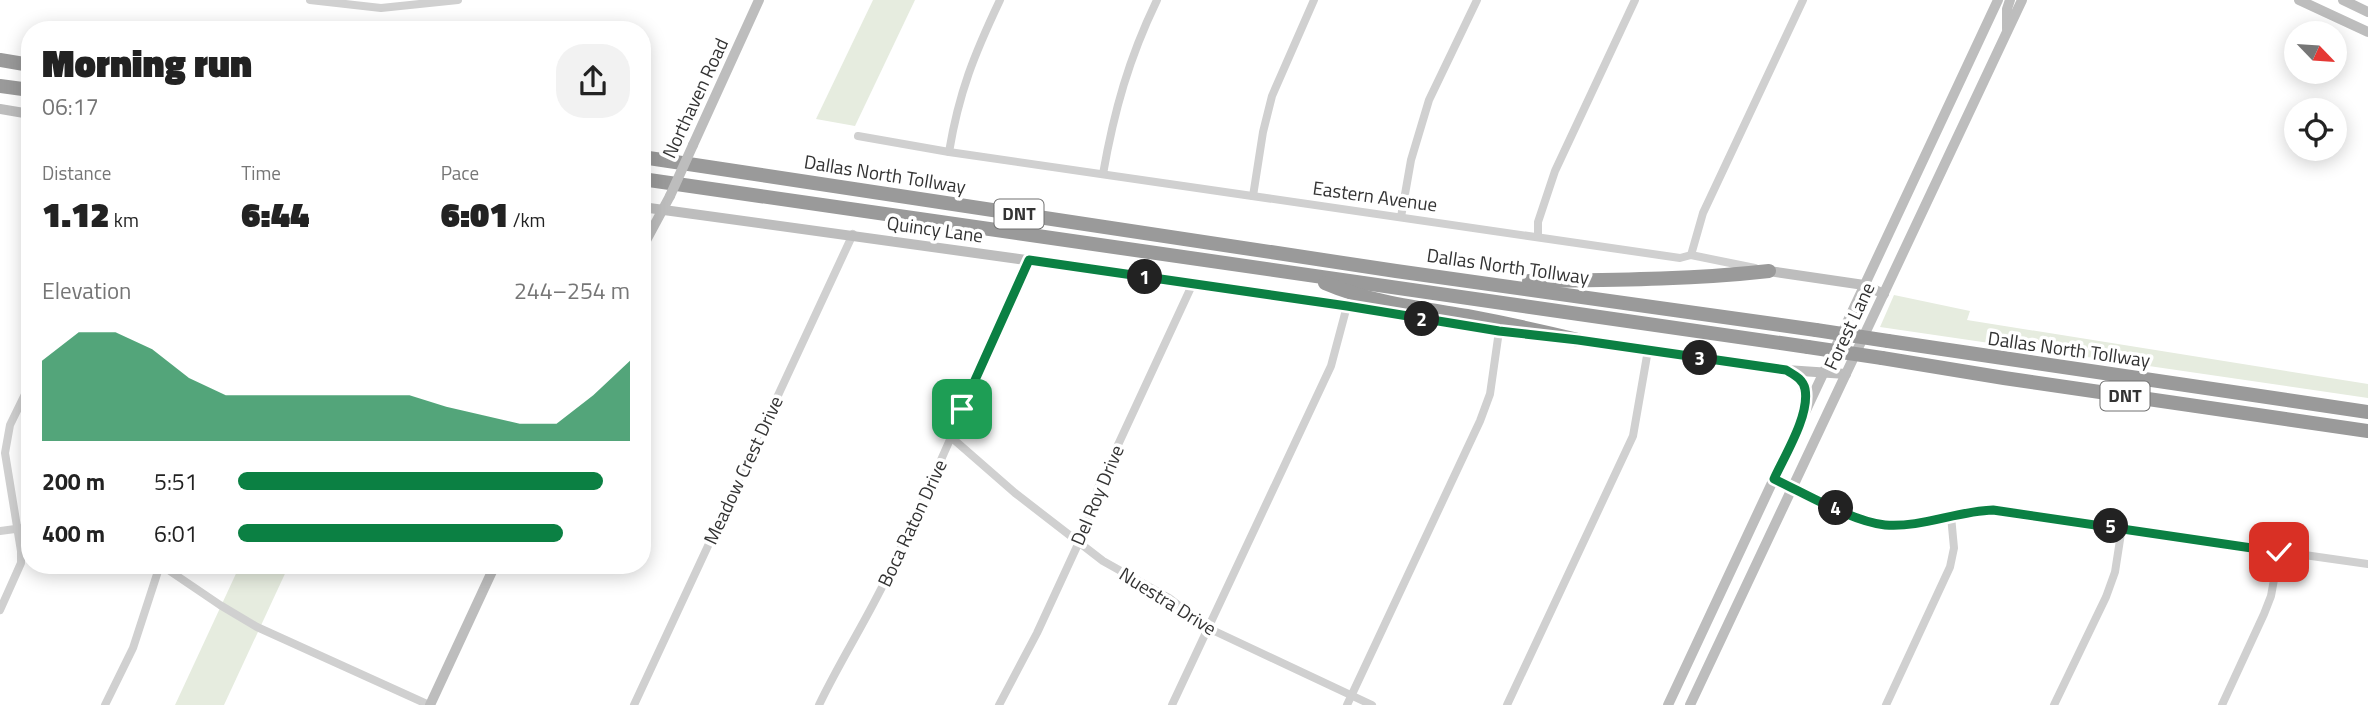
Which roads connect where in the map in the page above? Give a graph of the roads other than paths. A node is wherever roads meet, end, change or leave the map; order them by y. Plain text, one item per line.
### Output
1 (310, 0) edge
2 (458, 0) edge
3 (759, 0) edge
4 (1000, 0) edge
5 (1157, 0) edge
6 (1314, 0) edge
7 (1477, 0) edge
8 (1635, 0) edge
9 (1803, 0) edge
10 (1998, 0) edge
11 (2010, 0) edge
12 (2022, 0) edge
13 (2299, 0) edge
14 (2331, 0) edge
15 (2343, 0) edge
16 (321, 1) edge
17 (2325, 12) junction
18 (2368, 12) edge
19 (2007, 32) junction
20 (2368, 32) edge
21 (0, 60) edge
22 (21, 64) edge
23 (1967, 66) junction
24 (1987, 75) junction
25 (0, 86) edge
26 (21, 89) edge
27 (0, 109) edge
28 (21, 112) edge
29 (858, 136) dead end
30 (949, 152) junction
31 (651, 158) edge
32 (1103, 174) junction
33 (651, 180) edge
34 (1253, 196) junction
35 (651, 208) edge
36 (663, 210) junction
37 (1401, 217) junction
38 (651, 232) edge
39 (853, 234) junction
40 (1538, 237) junction
41 (1691, 255) junction
42 (1029, 260) junction
43 (1769, 271) junction
44 (1307, 275) junction
45 (1482, 282) junction
46 (1193, 283) junction
47 (1864, 285) junction
48 (1884, 294) junction
49 (1347, 306) junction
50 (1499, 331) junction
51 (1578, 340) junction
52 (1648, 350) junction
53 (1786, 370) junction
54 (1822, 373) junction
55 (1846, 374) junction
56 (21, 404) edge
57 (1805, 410) junction
58 (2368, 412) edge
59 (2368, 431) edge
60 (952, 438) junction
61 (1774, 479) junction
62 (1793, 488) junction
63 (1951, 516) junction
64 (2122, 527) junction
65 (21, 528) edge
66 (17, 529) junction
67 (0, 531) edge
68 (1077, 544) junction
69 (2279, 552) junction
70 (2368, 564) edge
71 (158, 574) edge
72 (174, 574) edge
73 (491, 574) edge
74 (1718, 597) junction
75 (1737, 606) junction
76 (0, 610) edge
77 (1208, 628) junction
78 (1352, 696) junction
79 (105, 705) edge
80 (430, 705) edge
81 (634, 705) edge
82 (819, 705) edge
83 (999, 705) edge
84 (1172, 705) edge
85 (1347, 705) edge
86 (1372, 705) edge
87 (1507, 705) edge
88 (1668, 705) edge
89 (1690, 705) edge
90 (1886, 705) edge
91 (2054, 705) edge
92 (2222, 705) edge

1 - 16 street
2 - 16 street
3 - 36 main road, Northaven Road, bridge
4 - 30 street
5 - 32 street
6 - 34 street
7 - 37 street
8 - 40 street
9 - 41 street
10 - 23 main road, Forest Lane
11 - 19 main road
12 - 19 main road, Forest Lane
13 - 17 main road
14 - 17 main road
15 - 18 main road
17 - 20 main road
19 - 24 main road, Forest Lane
21 - 22 highway
23 - 24 main road
23 - 47 main road, Forest Lane
24 - 48 main road, Forest Lane
25 - 26 highway
27 - 28 main road
29 - 30 street, Eastern Avenue
30 - 32 street, Eastern Avenue
31 - 45 highway, Dallas North Tollway / DNT
32 - 34 street, Eastern Avenue
33 - 44 highway, Dallas North Tollway / DNT
34 - 37 street, Eastern Avenue
35 - 36 main road, Quincy Lane
36 - 38 main road, Northaven Road
36 - 39 main road, Quincy Lane
37 - 40 street, Eastern Avenue
39 - 42 main road, Quincy Lane
39 - 81 street, Meadow Crest Drive
40 - 41 street, Eastern Avenue
41 - 43 street, Eastern Avenue
42 - 46 main road, Quincy Lane
42 - 60 street, Boca Raton Drive
43 - 45 highway
43 - 47 main road, Eastern Avenue
44 - 51 highway
44 - 59 highway, Dallas North Tollway / DNT, bridge
45 - 58 highway, Dallas North Tollway / DNT, bridge
46 - 49 main road, Quincy Lane
46 - 68 street, Del Roy Drive
47 - 48 main road, Eastern Avenue
47 - 54 main road, Forest Lane
48 - 55 main road, Forest Lane
49 - 50 main road, Quincy Lane
49 - 77 street
50 - 51 main road, Quincy Lane
50 - 78 street
51 - 52 main road, Quincy Lane
52 - 53 main road, Quincy Lane
52 - 87 street
53 - 54 main road, Quincy Lane
53 - 57 main road
54 - 55 main road, Quincy Lane
54 - 57 main road, Forest Lane
55 - 62 main road, Forest Lane
56 - 66 street
57 - 61 main road, Forest Lane
60 - 68 street, Nuestra Drive
60 - 82 street, Boca Raton Drive
61 - 62 street
61 - 74 main road, Forest Lane
62 - 63 street
62 - 75 main road, Forest Lane
63 - 64 street
63 - 90 street
64 - 69 street
64 - 91 street
65 - 66 street
66 - 67 street
66 - 76 street
68 - 77 street, Nuestra Drive
68 - 83 street, Del Roy Drive
69 - 70 street
69 - 92 street
71 - 79 street
72 - 80 street
73 - 80 main road
74 - 75 main road
74 - 88 main road, Forest Lane
75 - 89 main road, Forest Lane
77 - 78 street, Nuestra Drive
77 - 84 street
78 - 85 street
78 - 86 street, Nuestra Drive

